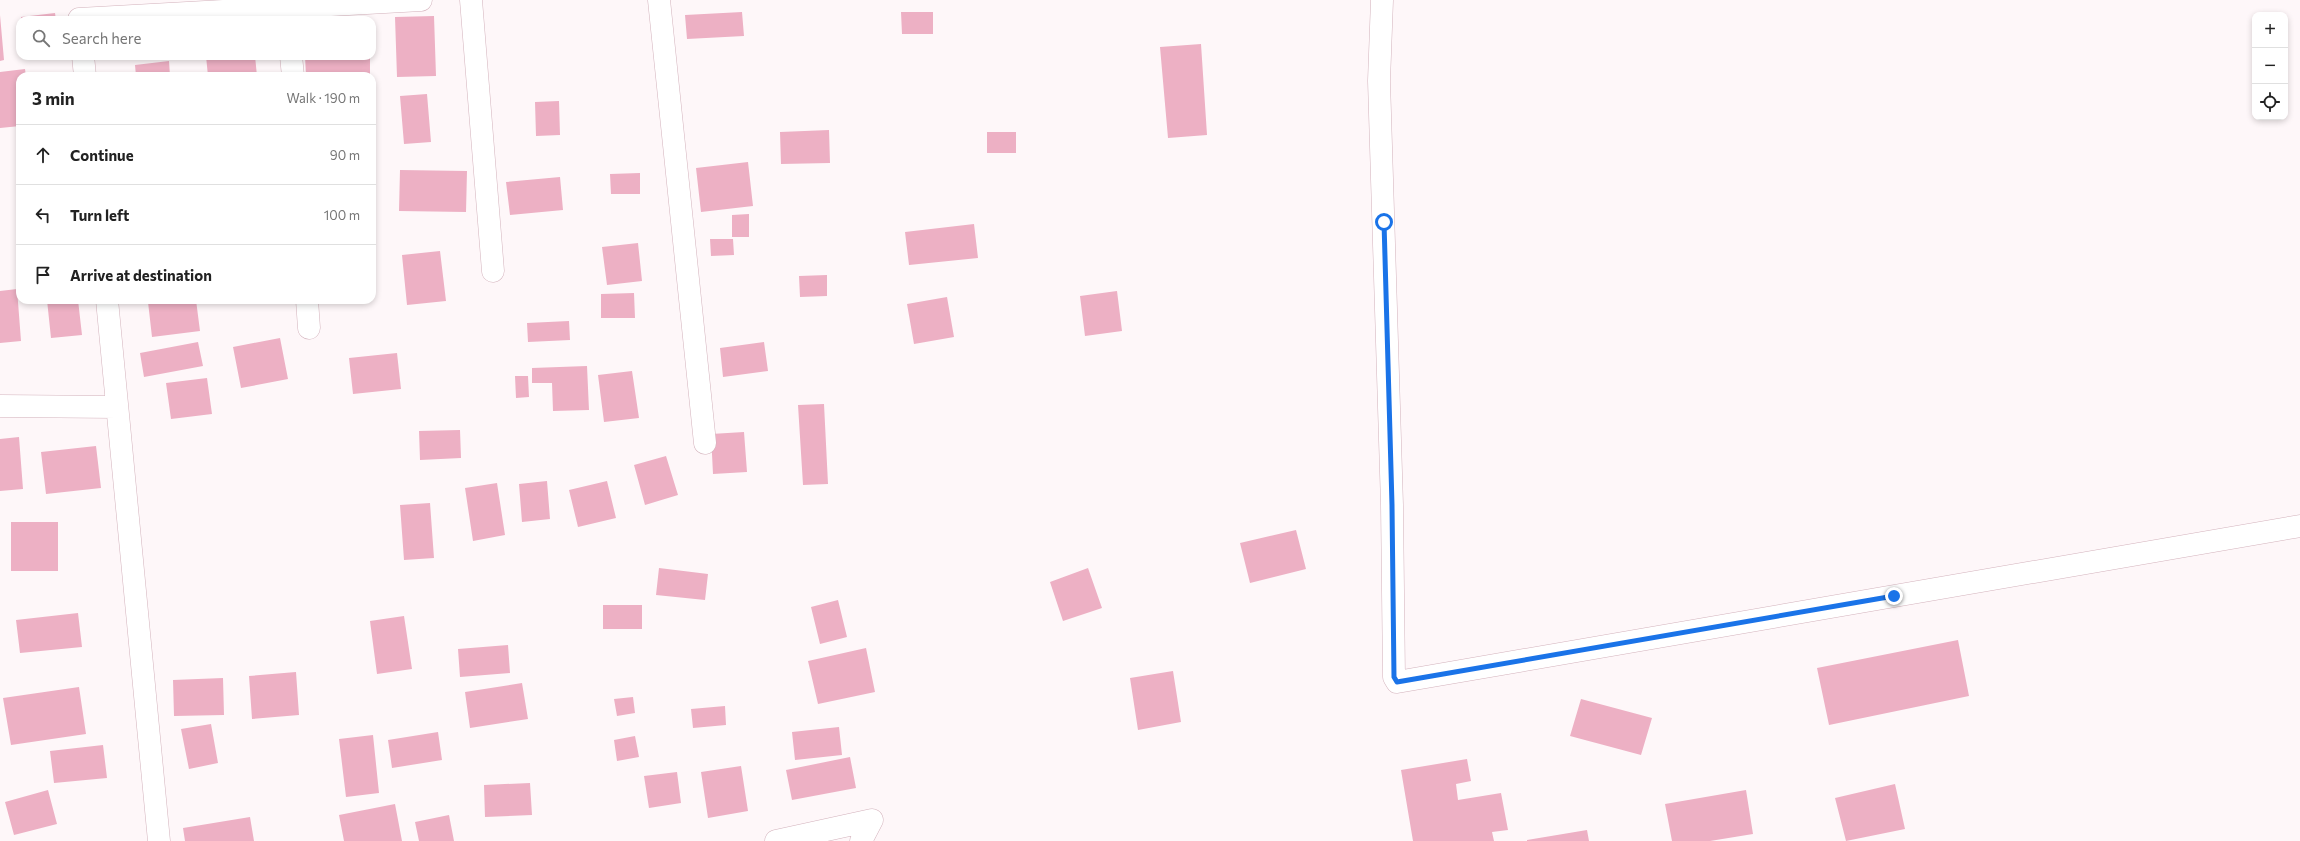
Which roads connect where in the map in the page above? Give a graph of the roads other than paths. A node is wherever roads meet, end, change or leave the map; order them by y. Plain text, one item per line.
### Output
1 (421, 0) edge
2 (471, 0) edge
3 (659, 0) edge
4 (1382, 0) edge
5 (79, 13) edge
6 (289, 14) edge
7 (83, 60) edge
8 (291, 60) edge
9 (85, 72) edge
10 (293, 72) edge
11 (493, 272) dead end
12 (107, 304) edge
13 (307, 304) edge
14 (309, 328) dead end
15 (0, 406) edge
16 (117, 407) junction
17 (705, 443) dead end
18 (2300, 526) edge
19 (158, 841) edge
20 (776, 841) edge
21 (861, 841) edge

1 - 6 street
2 - 11 street
3 - 17 street
4 - 18 street
5 - 6 street
7 - 9 street
8 - 10 street
12 - 16 street
13 - 14 street
15 - 16 street
16 - 19 street
20 - 21 street

